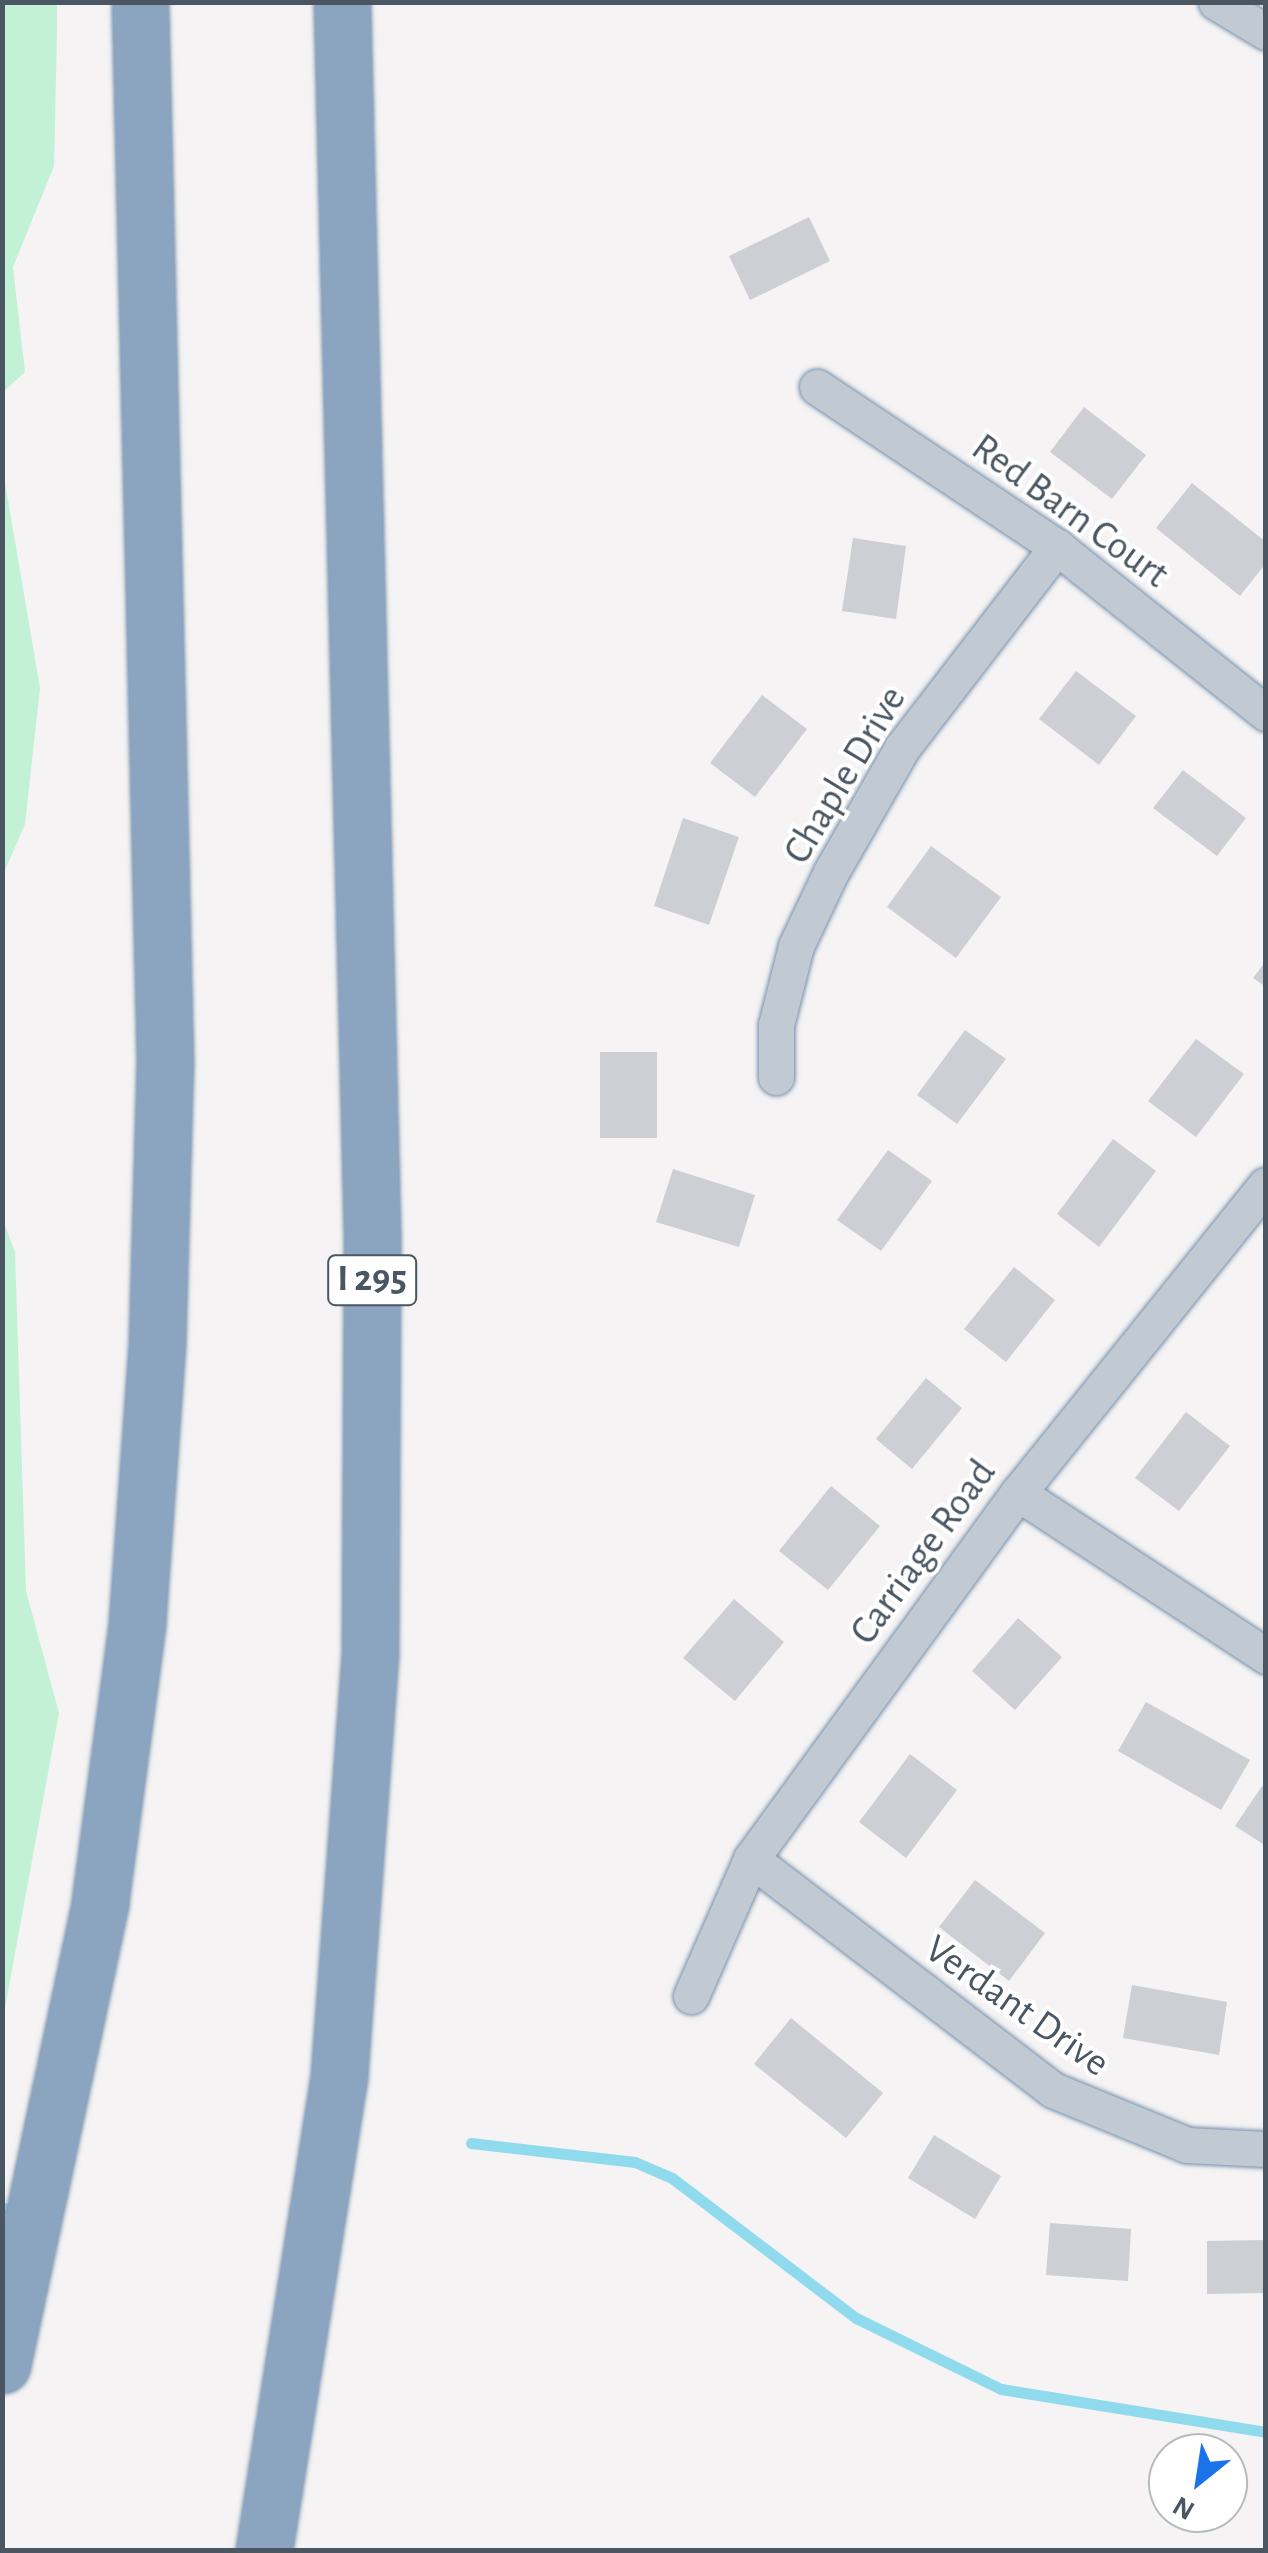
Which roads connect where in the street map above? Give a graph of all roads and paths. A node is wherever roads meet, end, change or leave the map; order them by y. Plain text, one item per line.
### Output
1 (140, 2) edge
2 (342, 2) edge
3 (1216, 2) edge
4 (1266, 32) edge
5 (817, 387) dead end
6 (1057, 547) junction
7 (1266, 713) edge
8 (776, 1077) dead end
9 (1266, 1185) edge
10 (1018, 1493) junction
11 (1266, 1656) edge
12 (751, 1859) junction
13 (691, 1996) dead end
14 (1266, 2148) edge
15 (2, 2365) edge
16 (264, 2550) edge

1 - 15 highway
2 - 16 highway, I 295
3 - 4 street
5 - 6 street, Red Barn Court
6 - 7 street, Red Barn Court
6 - 8 street, Chaple Drive
9 - 10 street, Carriage Road
10 - 11 street
10 - 12 street, Carriage Road
12 - 13 street, Carriage Road
12 - 14 street, Verdant Drive

